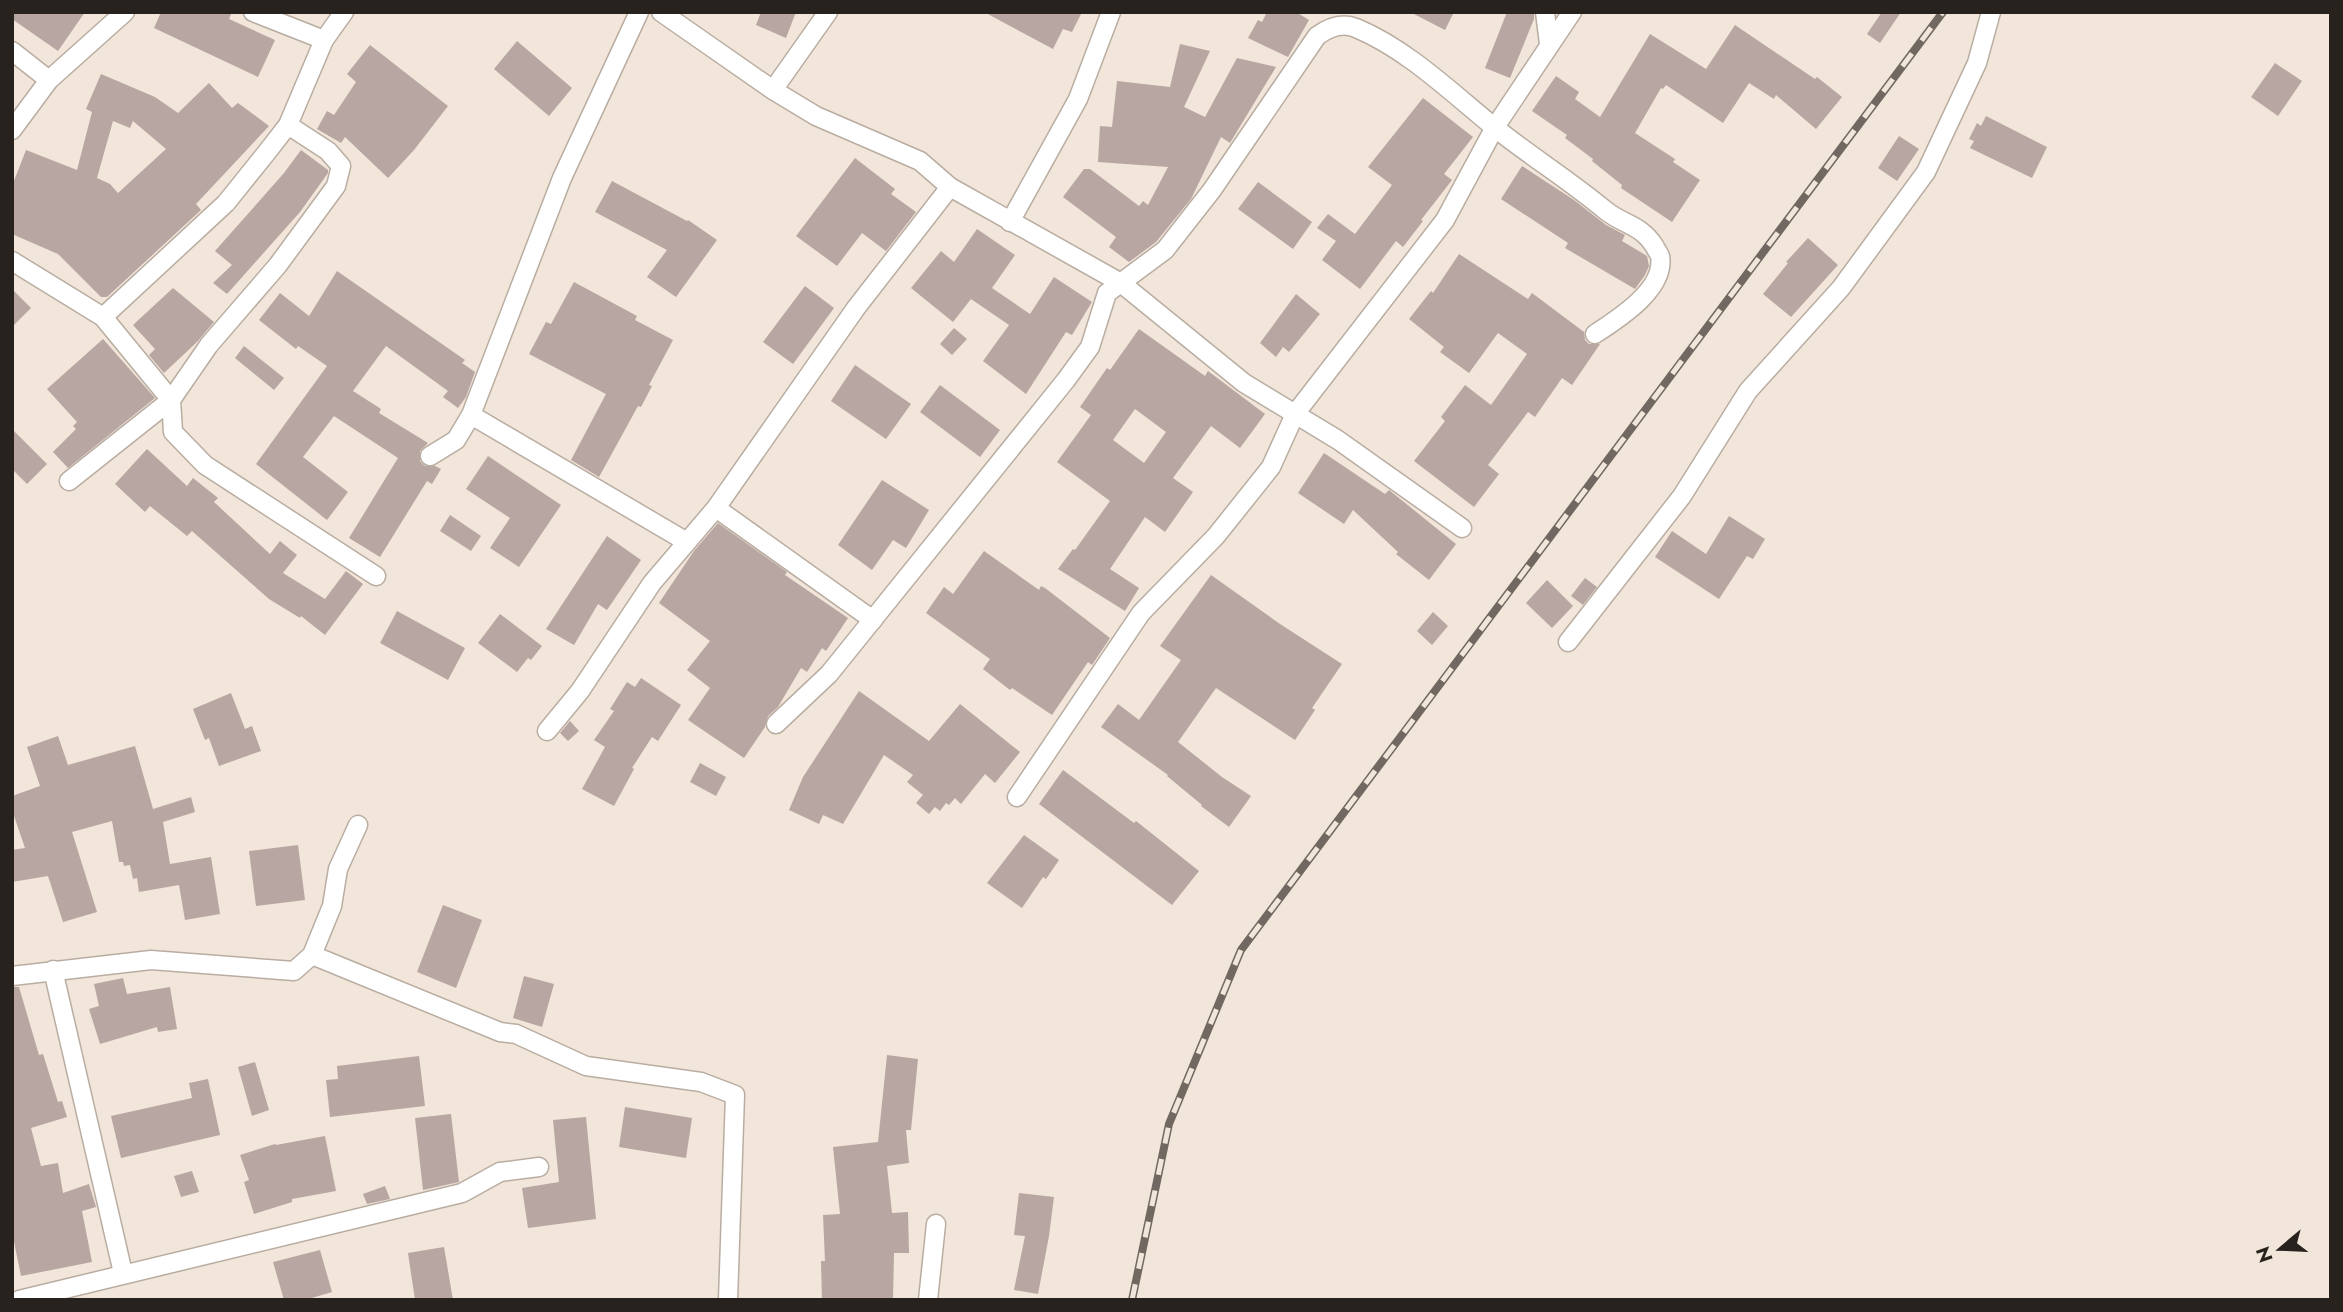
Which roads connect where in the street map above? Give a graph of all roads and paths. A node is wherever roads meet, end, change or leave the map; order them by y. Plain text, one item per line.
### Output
1 (125, 12) edge
2 (253, 12) edge
3 (344, 12) edge
4 (639, 12) edge
5 (661, 12) edge
6 (828, 12) edge
7 (1111, 12) edge
8 (1545, 12) edge
9 (1572, 12) edge
10 (1991, 12) edge
11 (324, 40) junction
12 (1549, 44) junction
13 (12, 51) edge
14 (49, 80) junction
15 (773, 90) junction
16 (288, 125) junction
17 (1495, 127) junction
18 (12, 130) edge
19 (950, 187) junction
20 (1010, 222) junction
21 (12, 261) edge
22 (1121, 283) junction
23 (103, 317) junction
24 (1595, 334) dead end
25 (171, 400) junction
26 (1295, 414) junction
27 (471, 415) junction
28 (430, 456) dead end
29 (69, 481) dead end
30 (716, 508) junction
31 (1462, 528) dead end
32 (687, 542) junction
33 (376, 576) dead end
34 (873, 620) junction
35 (1568, 642) dead end
36 (776, 724) dead end
37 (547, 731) dead end
38 (1017, 797) dead end
39 (358, 825) dead end
40 (312, 955) junction
41 (53, 970) junction
42 (12, 976) edge
43 (540, 1167) dead end
44 (936, 1224) dead end
45 (123, 1273) junction
46 (19, 1300) edge
47 (729, 1300) edge
48 (928, 1300) edge

1 - 14 street
2 - 11 street
3 - 11 street
4 - 27 street
5 - 15 street
6 - 15 street
7 - 20 street
8 - 12 street
9 - 12 street
10 - 35 street
11 - 16 street
12 - 17 street
13 - 14 street
14 - 18 street
15 - 19 street
16 - 23 street
16 - 25 street
17 - 22 street
17 - 24 street
17 - 26 street
19 - 20 street
19 - 30 street
20 - 22 street
21 - 23 street
22 - 26 street
22 - 34 street
23 - 25 street
25 - 29 street
25 - 33 street
26 - 31 street
26 - 38 street
27 - 28 street
27 - 32 street
30 - 32 street
30 - 34 street
32 - 37 street
34 - 36 street
39 - 40 street
40 - 41 street
40 - 47 street
41 - 42 street
41 - 45 street
43 - 45 street
44 - 48 street
45 - 46 street

